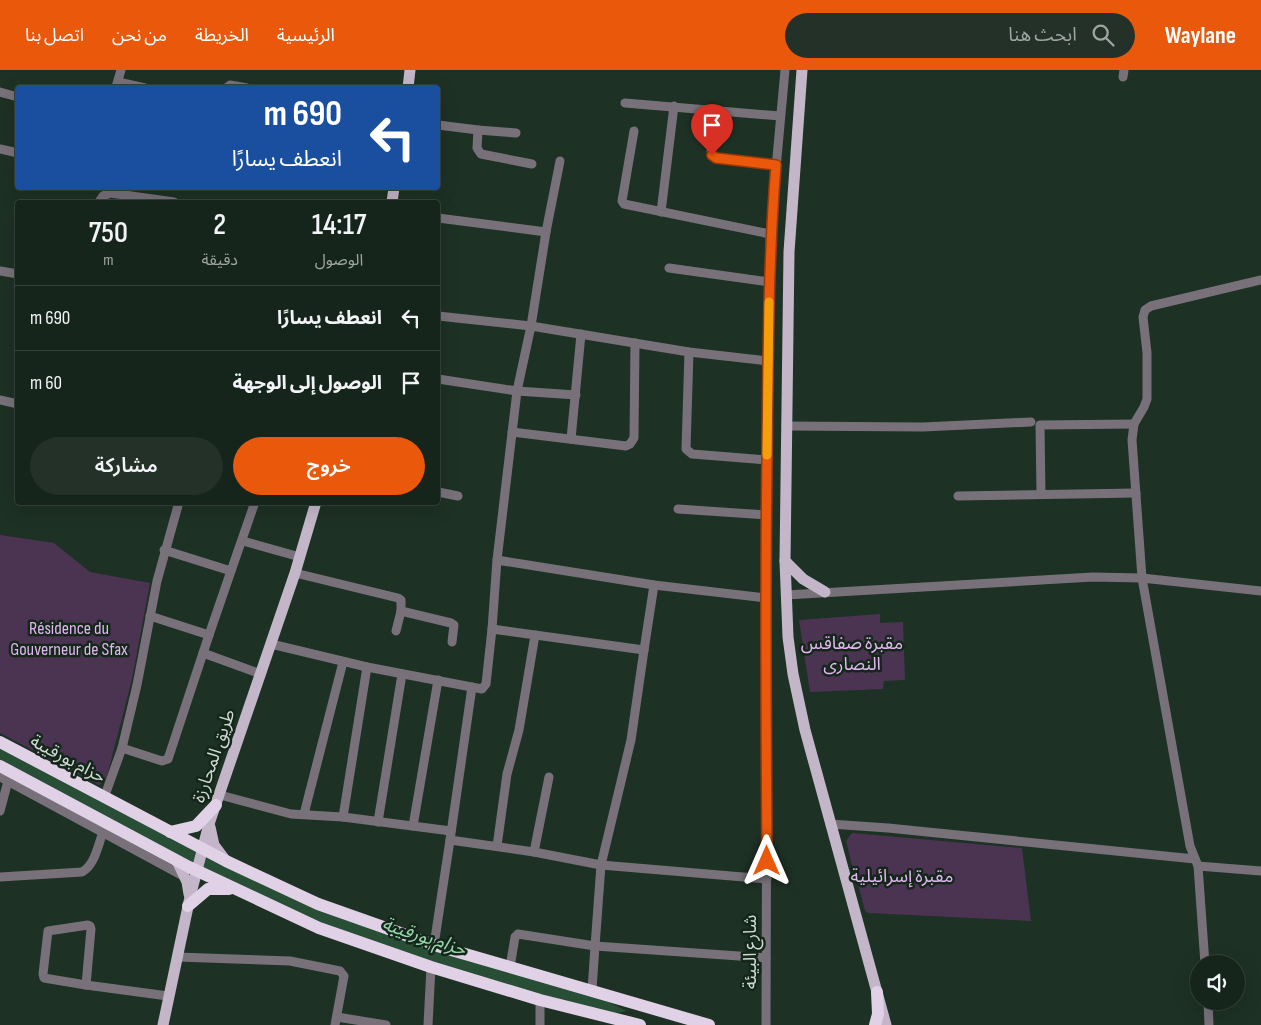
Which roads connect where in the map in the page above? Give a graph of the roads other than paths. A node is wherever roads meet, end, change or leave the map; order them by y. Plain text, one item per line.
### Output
1 (121, 70) edge
2 (410, 70) edge
3 (785, 70) edge
4 (802, 70) edge
5 (117, 85) edge
6 (408, 85) edge
7 (0, 92) edge
8 (15, 96) edge
9 (625, 103) dead end
10 (674, 106) junction
11 (715, 110) junction
12 (780, 116) junction
13 (440, 125) edge
14 (478, 130) junction
15 (634, 131) dead end
16 (516, 133) dead end
17 (0, 149) edge
18 (15, 152) edge
19 (560, 161) dead end
20 (532, 164) dead end
21 (776, 165) junction
22 (100, 200) edge
23 (160, 200) edge
24 (661, 212) junction
25 (440, 218) edge
26 (546, 232) junction
27 (770, 234) junction
28 (669, 268) dead end
29 (0, 271) edge
30 (15, 274) edge
31 (1261, 280) edge
32 (770, 282) junction
33 (440, 316) edge
34 (531, 326) junction
35 (582, 334) junction
36 (635, 343) junction
37 (689, 352) junction
38 (768, 361) junction
39 (440, 379) edge
40 (517, 390) junction
41 (576, 395) junction
42 (0, 400) edge
43 (15, 403) edge
44 (1031, 422) dead end
45 (1134, 424) junction
46 (786, 426) junction
47 (512, 432) junction
48 (571, 439) junction
49 (767, 460) junction
50 (440, 492) edge
51 (1136, 493) junction
52 (1041, 494) junction
53 (458, 496) dead end
54 (958, 496) dead end
55 (178, 505) edge
56 (254, 505) edge
57 (315, 505) edge
58 (678, 509) dead end
59 (766, 515) junction
60 (243, 540) junction
61 (164, 550) junction
62 (300, 557) junction
63 (498, 560) junction
64 (785, 561) junction
65 (232, 571) junction
66 (295, 573) junction
67 (1142, 578) junction
68 (654, 585) junction
69 (1261, 591) edge
70 (826, 592) junction
71 (786, 595) junction
72 (766, 598) junction
73 (401, 611) junction
74 (150, 616) junction
75 (492, 629) junction
76 (396, 632) dead end
77 (209, 635) junction
78 (535, 635) junction
79 (452, 642) dead end
80 (271, 644) junction
81 (644, 650) junction
82 (203, 653) junction
83 (343, 662) junction
84 (367, 667) junction
85 (261, 674) junction
86 (402, 674) junction
87 (438, 680) junction
88 (472, 687) junction
89 (0, 742) edge
90 (122, 748) junction
91 (0, 766) edge
92 (550, 777) dead end
93 (4, 779) edge
94 (104, 798) junction
95 (218, 800) junction
96 (0, 811) edge
97 (304, 814) junction
98 (343, 817) junction
99 (378, 822) junction
100 (209, 824) junction
101 (830, 824) junction
102 (414, 826) junction
103 (103, 832) junction
104 (170, 832) junction
105 (451, 835) junction
106 (497, 846) junction
107 (203, 851) junction
108 (534, 852) junction
109 (226, 861) junction
110 (1196, 862) junction
111 (601, 865) junction
112 (1261, 871) edge
113 (193, 872) junction
114 (0, 878) edge
115 (767, 879) junction
116 (234, 889) junction
117 (189, 901) junction
118 (434, 945) junction
119 (596, 946) junction
120 (1204, 955) edge
121 (177, 957) junction
122 (766, 958) junction
123 (431, 967) junction
124 (510, 967) junction
125 (86, 985) junction
126 (592, 990) junction
127 (877, 992) junction
128 (168, 996) junction
129 (540, 1000) junction
130 (1208, 1010) edge
131 (336, 1021) edge
132 (632, 1024) edge
133 (163, 1025) edge
134 (386, 1025) edge
135 (428, 1025) edge
136 (540, 1025) edge
137 (709, 1025) edge
138 (766, 1025) edge
139 (875, 1025) edge
140 (886, 1025) edge
141 (1209, 1025) edge

1 - 5 street
2 - 6 main road
3 - 12 street, شارع البيئة
4 - 46 main road
7 - 8 street
9 - 10 street
10 - 11 street
10 - 24 street
11 - 12 street
11 - 21 street
12 - 21 street, شارع البيئة
13 - 14 street
14 - 16 street
14 - 20 street
15 - 24 street
17 - 18 street
19 - 26 street
21 - 27 street, شارع البيئة
22 - 23 street
24 - 27 street
25 - 26 street
26 - 34 street
27 - 32 street, شارع البيئة
28 - 32 street
29 - 30 street
31 - 45 street
32 - 38 street, شارع البيئة
33 - 34 street
34 - 35 street
34 - 40 street
35 - 36 street
35 - 41 street
36 - 37 street
36 - 48 street
37 - 38 street
37 - 49 street
38 - 49 street, شارع البيئة
39 - 40 street
40 - 41 street
40 - 47 street
41 - 48 street
42 - 43 street
44 - 46 street
45 - 51 street
45 - 52 street
46 - 64 main road
47 - 48 street
47 - 63 street
49 - 59 street, شارع البيئة
50 - 53 street
51 - 52 street
51 - 67 street
52 - 54 street
55 - 61 street
56 - 60 street
57 - 62 main road, طريق المحارزة
58 - 59 street
59 - 72 street, شارع البيئة
60 - 62 street
60 - 65 street
61 - 65 street
61 - 74 street
62 - 66 main road, طريق المحارزة
63 - 68 street
63 - 75 street
64 - 70 main road
64 - 71 main road
65 - 77 street
66 - 73 street
66 - 80 main road, طريق المحارزة
67 - 69 street
67 - 70 street
67 - 110 street
68 - 72 street
68 - 81 street
70 - 71 street
71 - 101 main road
72 - 115 street, شارع البيئة
73 - 76 street
73 - 79 street
74 - 77 street
74 - 90 street
75 - 78 street
75 - 88 street
77 - 82 street
78 - 81 street
78 - 106 street
80 - 83 street
80 - 85 main road, طريق المحارزة
81 - 111 street
82 - 85 street
82 - 90 street
83 - 84 street
83 - 97 street
84 - 86 street
84 - 98 street
85 - 95 main road, طريق المحارزة
86 - 87 street
86 - 99 street
87 - 88 street
87 - 102 street
88 - 105 street
89 - 94 highway, حزام بورقيبة
90 - 94 street
91 - 113 highway
92 - 108 street
93 - 96 street
93 - 103 street
94 - 104 highway, حزام بورقيبة
95 - 97 street
95 - 100 main road, طريق المحارزة
95 - 104 highway
97 - 98 street
98 - 99 street
99 - 102 street
100 - 107 main road, طريق المحارزة
100 - 109 main road
101 - 110 street
101 - 127 main road
102 - 105 street
103 - 113 street
103 - 114 street
104 - 107 highway, حزام بورقيبة
105 - 106 street
105 - 118 street
106 - 108 street
107 - 109 highway, حزام بورقيبة
107 - 113 main road, طريق المحارزة
108 - 111 street
109 - 118 highway, حزام بورقيبة
110 - 112 street
110 - 120 street
111 - 115 street
111 - 119 street
113 - 116 highway
113 - 117 main road, طريق المحارزة
115 - 122 street, شارع البيئة
116 - 117 highway
116 - 123 highway
117 - 121 main road, طريق المحارزة
118 - 124 highway, حزام بورقيبة
119 - 122 street
119 - 124 street
119 - 126 street
121 - 128 main road, طريق المحارزة
121 - 131 street
122 - 138 street, شارع البيئة
123 - 129 highway
123 - 135 street
124 - 126 highway, حزام بورقيبة
125 - 125 street
125 - 128 street
126 - 137 highway, حزام بورقيبة
127 - 139 highway
127 - 140 main road
128 - 133 main road, طريق المحارزة
129 - 132 highway
129 - 136 street
130 - 141 street
131 - 134 street

